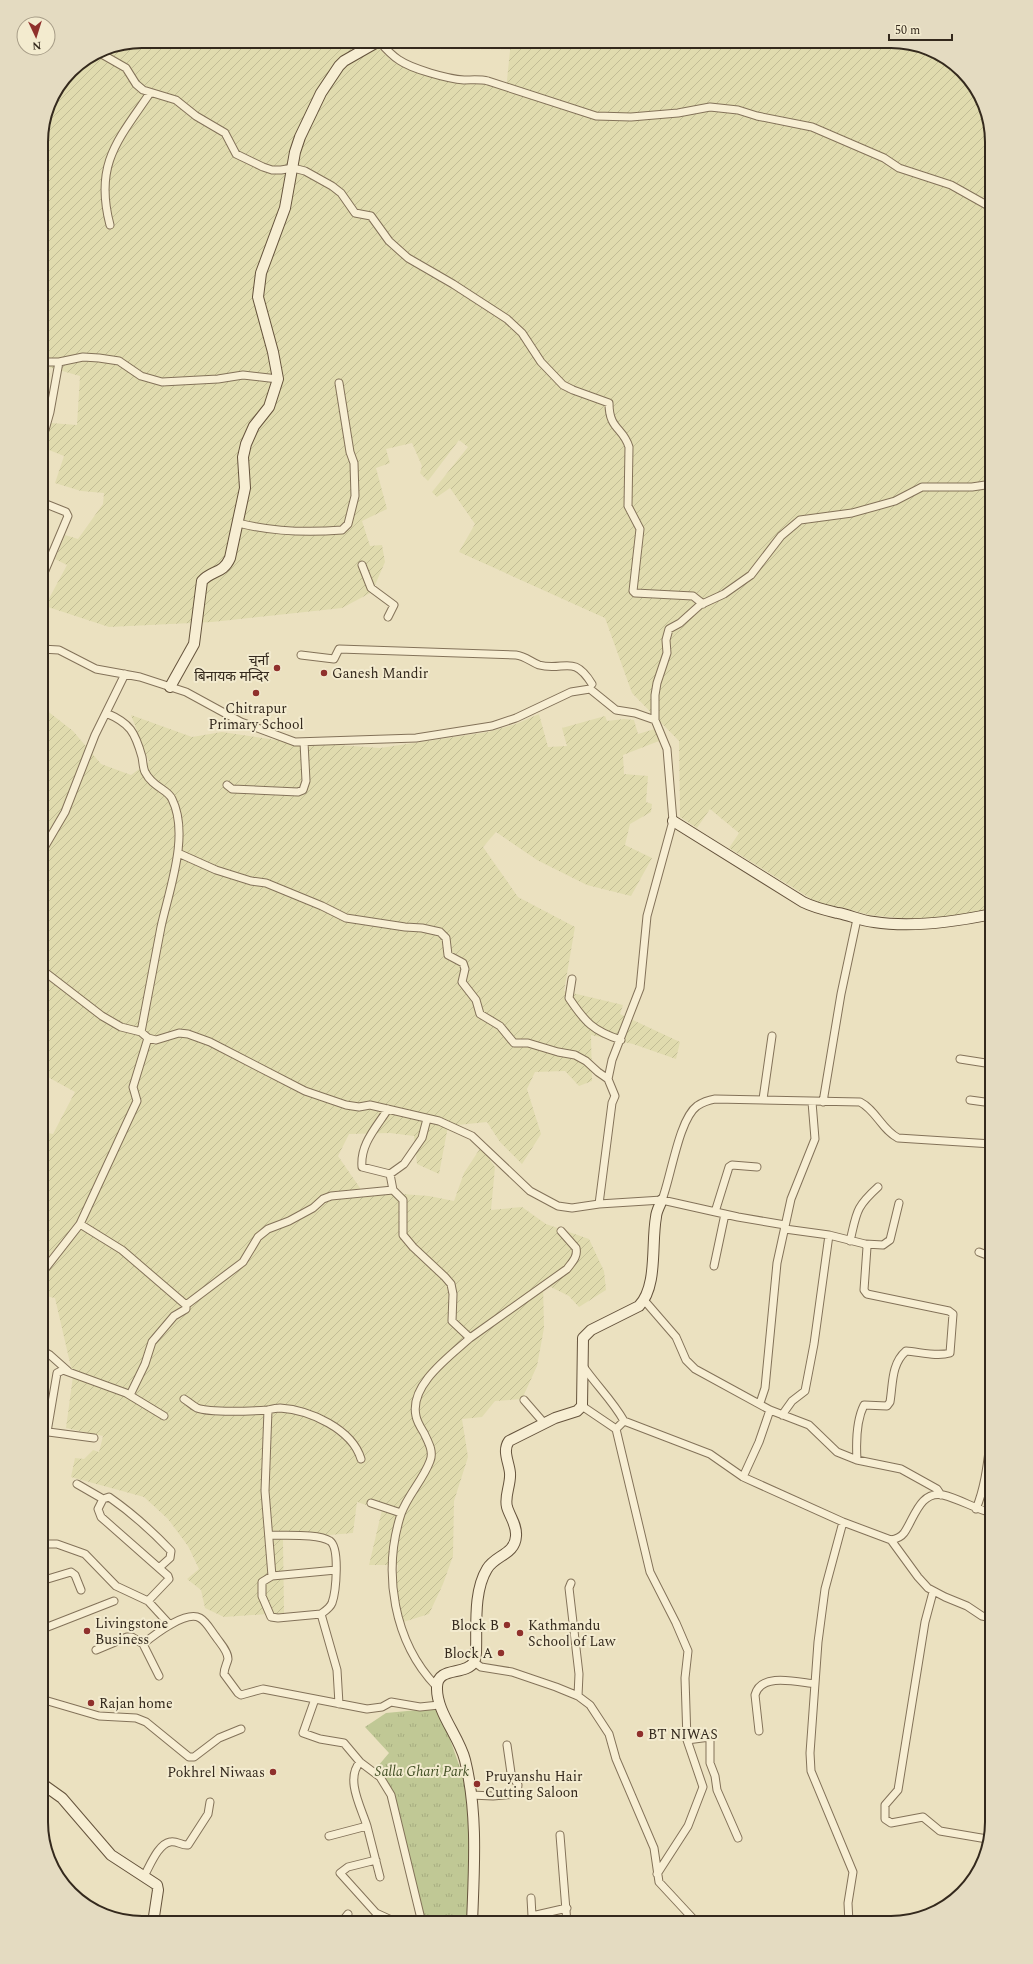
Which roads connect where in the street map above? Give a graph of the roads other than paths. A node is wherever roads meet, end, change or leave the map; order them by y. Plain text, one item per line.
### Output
1 (367, 48) edge
2 (385, 48) edge
3 (105, 56) edge
4 (150, 93) junction
5 (293, 168) junction
6 (985, 204) edge
7 (110, 225) dead end
8 (48, 362) edge
9 (59, 362) junction
10 (278, 379) junction
11 (340, 383) dead end
12 (48, 419) edge
13 (985, 485) edge
14 (48, 505) edge
15 (238, 523) junction
16 (48, 563) edge
17 (362, 565) dead end
18 (703, 604) junction
19 (388, 617) dead end
20 (48, 649) edge
21 (301, 655) dead end
22 (125, 674) junction
23 (592, 684) dead end
24 (170, 687) junction
25 (106, 713) junction
26 (656, 720) junction
27 (304, 742) junction
28 (227, 785) dead end
29 (673, 821) junction
30 (48, 841) edge
31 (178, 853) junction
32 (985, 915) edge
33 (857, 919) junction
34 (48, 975) edge
35 (572, 979) dead end
36 (141, 1032) junction
37 (772, 1036) dead end
38 (148, 1038) junction
39 (621, 1040) junction
40 (960, 1059) dead end
41 (985, 1063) edge
42 (608, 1079) junction
43 (763, 1099) junction
44 (970, 1100) dead end
45 (812, 1102) junction
46 (823, 1102) junction
47 (985, 1102) edge
48 (388, 1109) junction
49 (427, 1119) junction
50 (985, 1144) edge
51 (757, 1167) dead end
52 (390, 1174) junction
53 (878, 1187) dead end
54 (394, 1190) junction
55 (662, 1200) junction
56 (899, 1203) dead end
57 (599, 1204) junction
58 (715, 1212) junction
59 (725, 1214) junction
60 (80, 1224) junction
61 (785, 1227) junction
62 (561, 1231) dead end
63 (829, 1235) junction
64 (850, 1241) junction
65 (865, 1244) junction
66 (979, 1252) dead end
67 (985, 1254) edge
68 (48, 1265) edge
69 (714, 1266) dead end
70 (644, 1300) junction
71 (186, 1305) junction
72 (470, 1338) junction
73 (48, 1353) edge
74 (583, 1366) junction
75 (68, 1371) junction
76 (130, 1396) junction
77 (184, 1399) dead end
78 (524, 1400) dead end
79 (760, 1403) junction
80 (582, 1406) junction
81 (268, 1410) junction
82 (770, 1410) junction
83 (48, 1413) edge
84 (782, 1415) junction
85 (164, 1416) dead end
86 (624, 1421) junction
87 (544, 1423) junction
88 (616, 1429) junction
89 (48, 1432) edge
90 (94, 1438) dead end
91 (361, 1459) dead end
92 (857, 1460) junction
93 (743, 1477) junction
94 (985, 1482) edge
95 (78, 1484) dead end
96 (941, 1495) junction
97 (103, 1499) junction
98 (372, 1503) dead end
99 (976, 1508) junction
100 (985, 1511) edge
101 (401, 1513) junction
102 (843, 1522) junction
103 (269, 1535) junction
104 (891, 1540) junction
105 (48, 1544) edge
106 (160, 1567) junction
107 (336, 1570) junction
108 (272, 1576) junction
109 (48, 1579) edge
110 (571, 1583) dead end
111 (81, 1590) dead end
112 (933, 1592) junction
113 (114, 1601) dead end
114 (148, 1601) junction
115 (321, 1614) junction
116 (985, 1617) edge
117 (170, 1626) junction
118 (48, 1627) edge
119 (143, 1644) junction
120 (96, 1650) dead end
121 (474, 1662) junction
122 (159, 1676) dead end
123 (815, 1684) junction
124 (436, 1686) junction
125 (578, 1696) junction
126 (315, 1699) junction
127 (48, 1701) edge
128 (339, 1704) junction
129 (439, 1705) junction
130 (241, 1729) dead end
131 (759, 1731) dead end
132 (687, 1740) junction
133 (508, 1745) dead end
134 (360, 1762) junction
135 (48, 1788) edge
136 (471, 1795) junction
137 (210, 1802) dead end
138 (367, 1826) junction
139 (329, 1836) dead end
140 (560, 1836) dead end
141 (738, 1838) dead end
142 (983, 1838) edge
143 (376, 1860) junction
144 (657, 1874) junction
145 (144, 1876) junction
146 (380, 1877) dead end
147 (531, 1898) dead end
148 (567, 1908) junction
149 (154, 1916) edge
150 (383, 1916) edge
151 (420, 1916) edge
152 (472, 1916) edge
153 (567, 1916) edge
154 (691, 1916) edge
155 (849, 1916) edge

1 - 5 street
2 - 6 street
3 - 4 street
4 - 5 street
4 - 7 street
5 - 10 street
5 - 18 street
8 - 9 street
9 - 10 street
9 - 12 street
10 - 15 street
11 - 15 street
13 - 18 street
14 - 16 street
15 - 24 street
17 - 19 street
18 - 26 street
20 - 22 street
21 - 23 street
22 - 24 street
22 - 25 street
24 - 27 street
25 - 30 street
25 - 31 street
26 - 27 street
26 - 29 street
27 - 28 street
29 - 33 street
29 - 39 street
31 - 36 street
31 - 42 street
32 - 33 street
33 - 46 street
34 - 36 street
35 - 39 street
36 - 38 street
37 - 43 street
38 - 48 street
38 - 60 street
39 - 42 street
40 - 41 street
42 - 57 street
43 - 45 street
43 - 55 street
44 - 47 street
45 - 46 street
45 - 61 street
46 - 50 street
48 - 49 street
48 - 52 street
49 - 52 street
49 - 57 street
51 - 58 street
52 - 54 street
53 - 64 street
54 - 71 street
54 - 72 street
55 - 57 street
55 - 58 street
55 - 70 street
56 - 65 street
58 - 59 street
59 - 61 street
59 - 69 street
60 - 68 street
60 - 71 street
61 - 63 street
61 - 79 street
62 - 72 street
63 - 64 street
63 - 84 street
64 - 65 street
65 - 92 street
66 - 67 street
70 - 74 street
70 - 79 street
71 - 76 street
72 - 101 street
73 - 75 street
74 - 80 street
74 - 86 street
75 - 76 street
75 - 83 street
76 - 85 street
77 - 81 street
78 - 87 street
79 - 82 street
80 - 87 street
80 - 88 street
81 - 91 street
81 - 103 street
82 - 84 street
82 - 93 street
84 - 92 street
86 - 88 street
86 - 93 street
87 - 121 street
88 - 132 street
89 - 90 street
92 - 96 street
93 - 102 street
94 - 99 street
95 - 97 street
96 - 99 street
96 - 104 street
97 - 106 street
97 - 106 street
98 - 101 street
99 - 100 street
101 - 124 street
102 - 104 street
102 - 123 street
103 - 107 street
103 - 108 street
104 - 112 street
105 - 114 street
106 - 114 street
107 - 108 street
107 - 115 street
108 - 115 street
109 - 111 street
110 - 125 street
112 - 116 street
112 - 142 street
113 - 118 street
114 - 117 street
115 - 128 street
117 - 119 street
117 - 126 street
119 - 120 street
119 - 122 street
121 - 124 street
121 - 125 street
123 - 131 street
123 - 155 street
124 - 129 street
125 - 144 street
126 - 128 street
126 - 134 street
127 - 130 street
128 - 129 street
129 - 136 street
132 - 141 street
132 - 144 street
133 - 136 street
134 - 138 street
134 - 151 street
135 - 145 street
136 - 152 street
137 - 145 street
138 - 139 street
138 - 143 street
140 - 148 street
143 - 146 street
143 - 150 street
144 - 154 street
145 - 149 street
147 - 148 street
148 - 153 street

